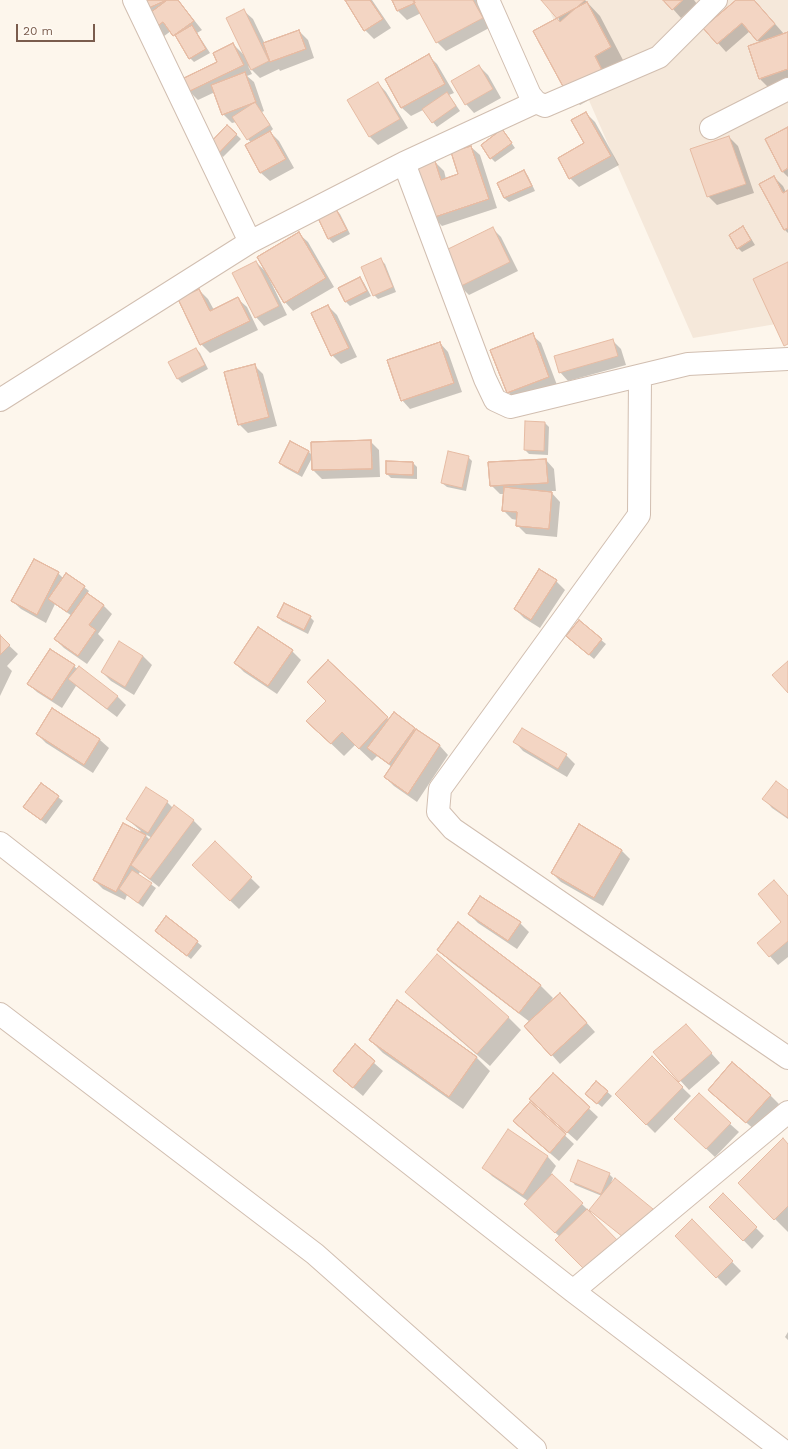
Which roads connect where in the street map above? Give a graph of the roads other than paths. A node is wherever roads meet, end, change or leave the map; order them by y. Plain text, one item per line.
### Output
1 (134, 0) edge
2 (488, 0) edge
3 (716, 0) edge
4 (788, 89) edge
5 (536, 102) junction
6 (711, 128) dead end
7 (404, 163) junction
8 (250, 242) junction
9 (788, 359) edge
10 (640, 376) junction
11 (0, 400) edge
12 (0, 842) edge
13 (0, 1014) edge
14 (788, 1058) edge
15 (788, 1112) edge
16 (573, 1291) junction
17 (788, 1440) edge
18 (535, 1449) edge
19 (781, 1449) edge

1 - 8 street
2 - 5 street
3 - 5 street
4 - 6 street
5 - 7 street
7 - 8 street
7 - 10 street
8 - 11 street
9 - 10 street
10 - 14 street
12 - 16 street
13 - 18 street
15 - 16 street
16 - 19 street
17 - 19 street

